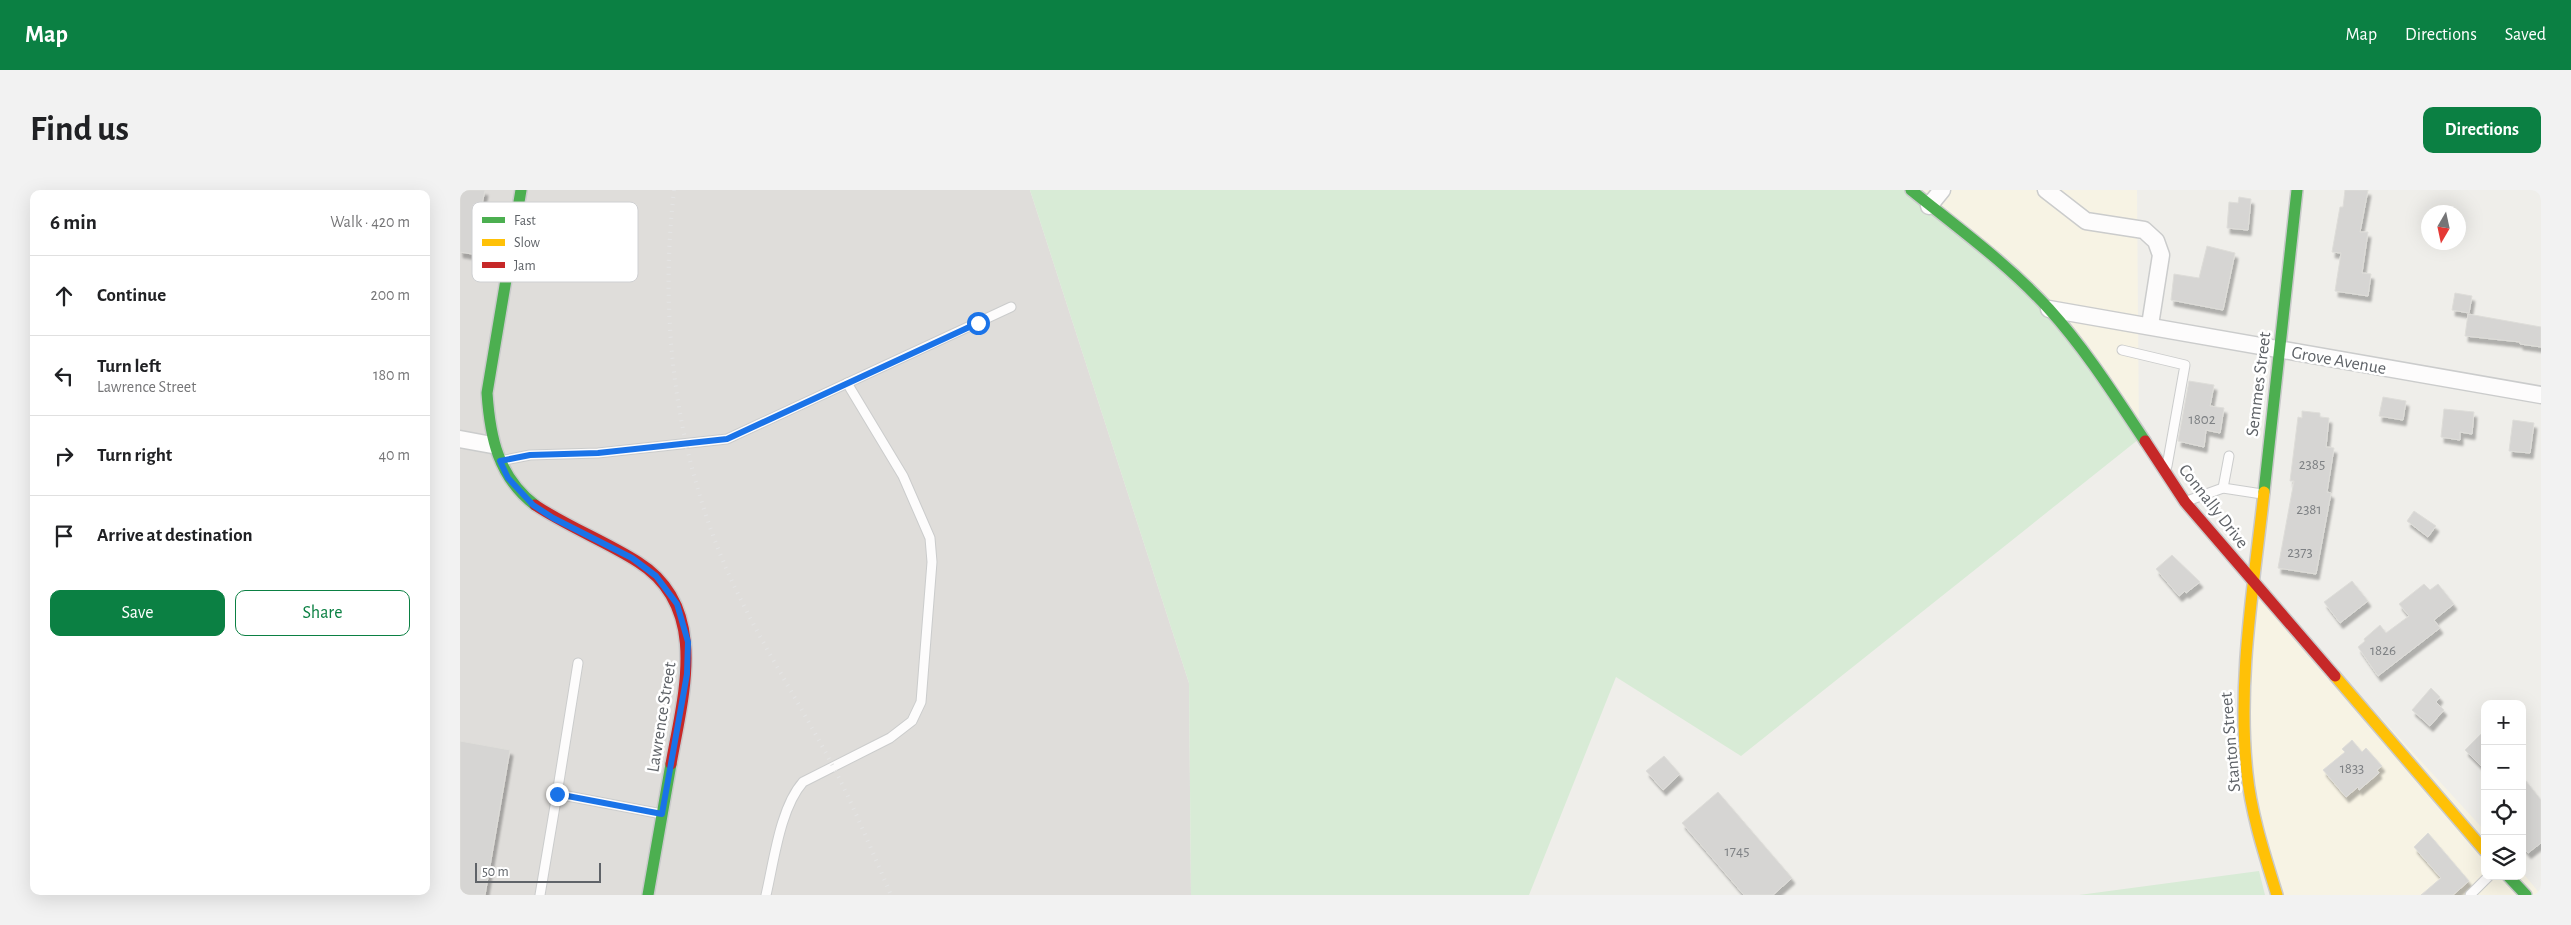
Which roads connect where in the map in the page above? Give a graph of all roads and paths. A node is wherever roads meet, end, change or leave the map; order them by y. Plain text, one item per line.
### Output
1 (1911, 190) edge
2 (1942, 190) edge
3 (2046, 190) edge
4 (2297, 190) edge
5 (1929, 206) junction
6 (506, 282) edge
7 (1011, 307) dead end
8 (2049, 309) junction
9 (2150, 325) junction
10 (2279, 349) junction
11 (2122, 350) dead end
12 (847, 383) junction
13 (2541, 395) edge
14 (460, 440) edge
15 (492, 445) junction
16 (2229, 456) dead end
17 (500, 461) junction
18 (2166, 472) junction
19 (2223, 488) junction
20 (2262, 494) junction
21 (2185, 502) junction
22 (2252, 582) junction
23 (578, 663) dead end
24 (557, 794) junction
25 (662, 814) junction
26 (2481, 846) edge
27 (2485, 880) edge
28 (2512, 880) edge
29 (540, 895) edge
30 (648, 895) edge
31 (766, 895) edge
32 (2278, 895) edge
33 (2470, 895) edge
34 (2526, 895) edge

1 - 5 street, Connally Drive
2 - 5 street
3 - 9 street
4 - 10 street, Semmes Street
5 - 8 street, Connally Drive
6 - 15 street, Lawrence Street
7 - 12 lane
8 - 9 street, Grove Avenue
8 - 18 street, Connally Drive
9 - 10 street, Grove Avenue
10 - 13 street, Grove Avenue
10 - 20 street, Semmes Street
11 - 18 lane
12 - 17 lane
12 - 31 lane
14 - 15 street
15 - 17 street, Lawrence Street
16 - 19 lane
17 - 25 street, Lawrence Street
18 - 21 street, Connally Drive
19 - 20 lane
19 - 21 lane
20 - 22 street, Semmes Street
21 - 22 street, Connally Drive
22 - 26 street, Connally Drive
22 - 32 street, Stanton Street
23 - 24 lane
24 - 25 lane
24 - 29 lane
25 - 30 street, Lawrence Street
27 - 33 lane
28 - 34 street

